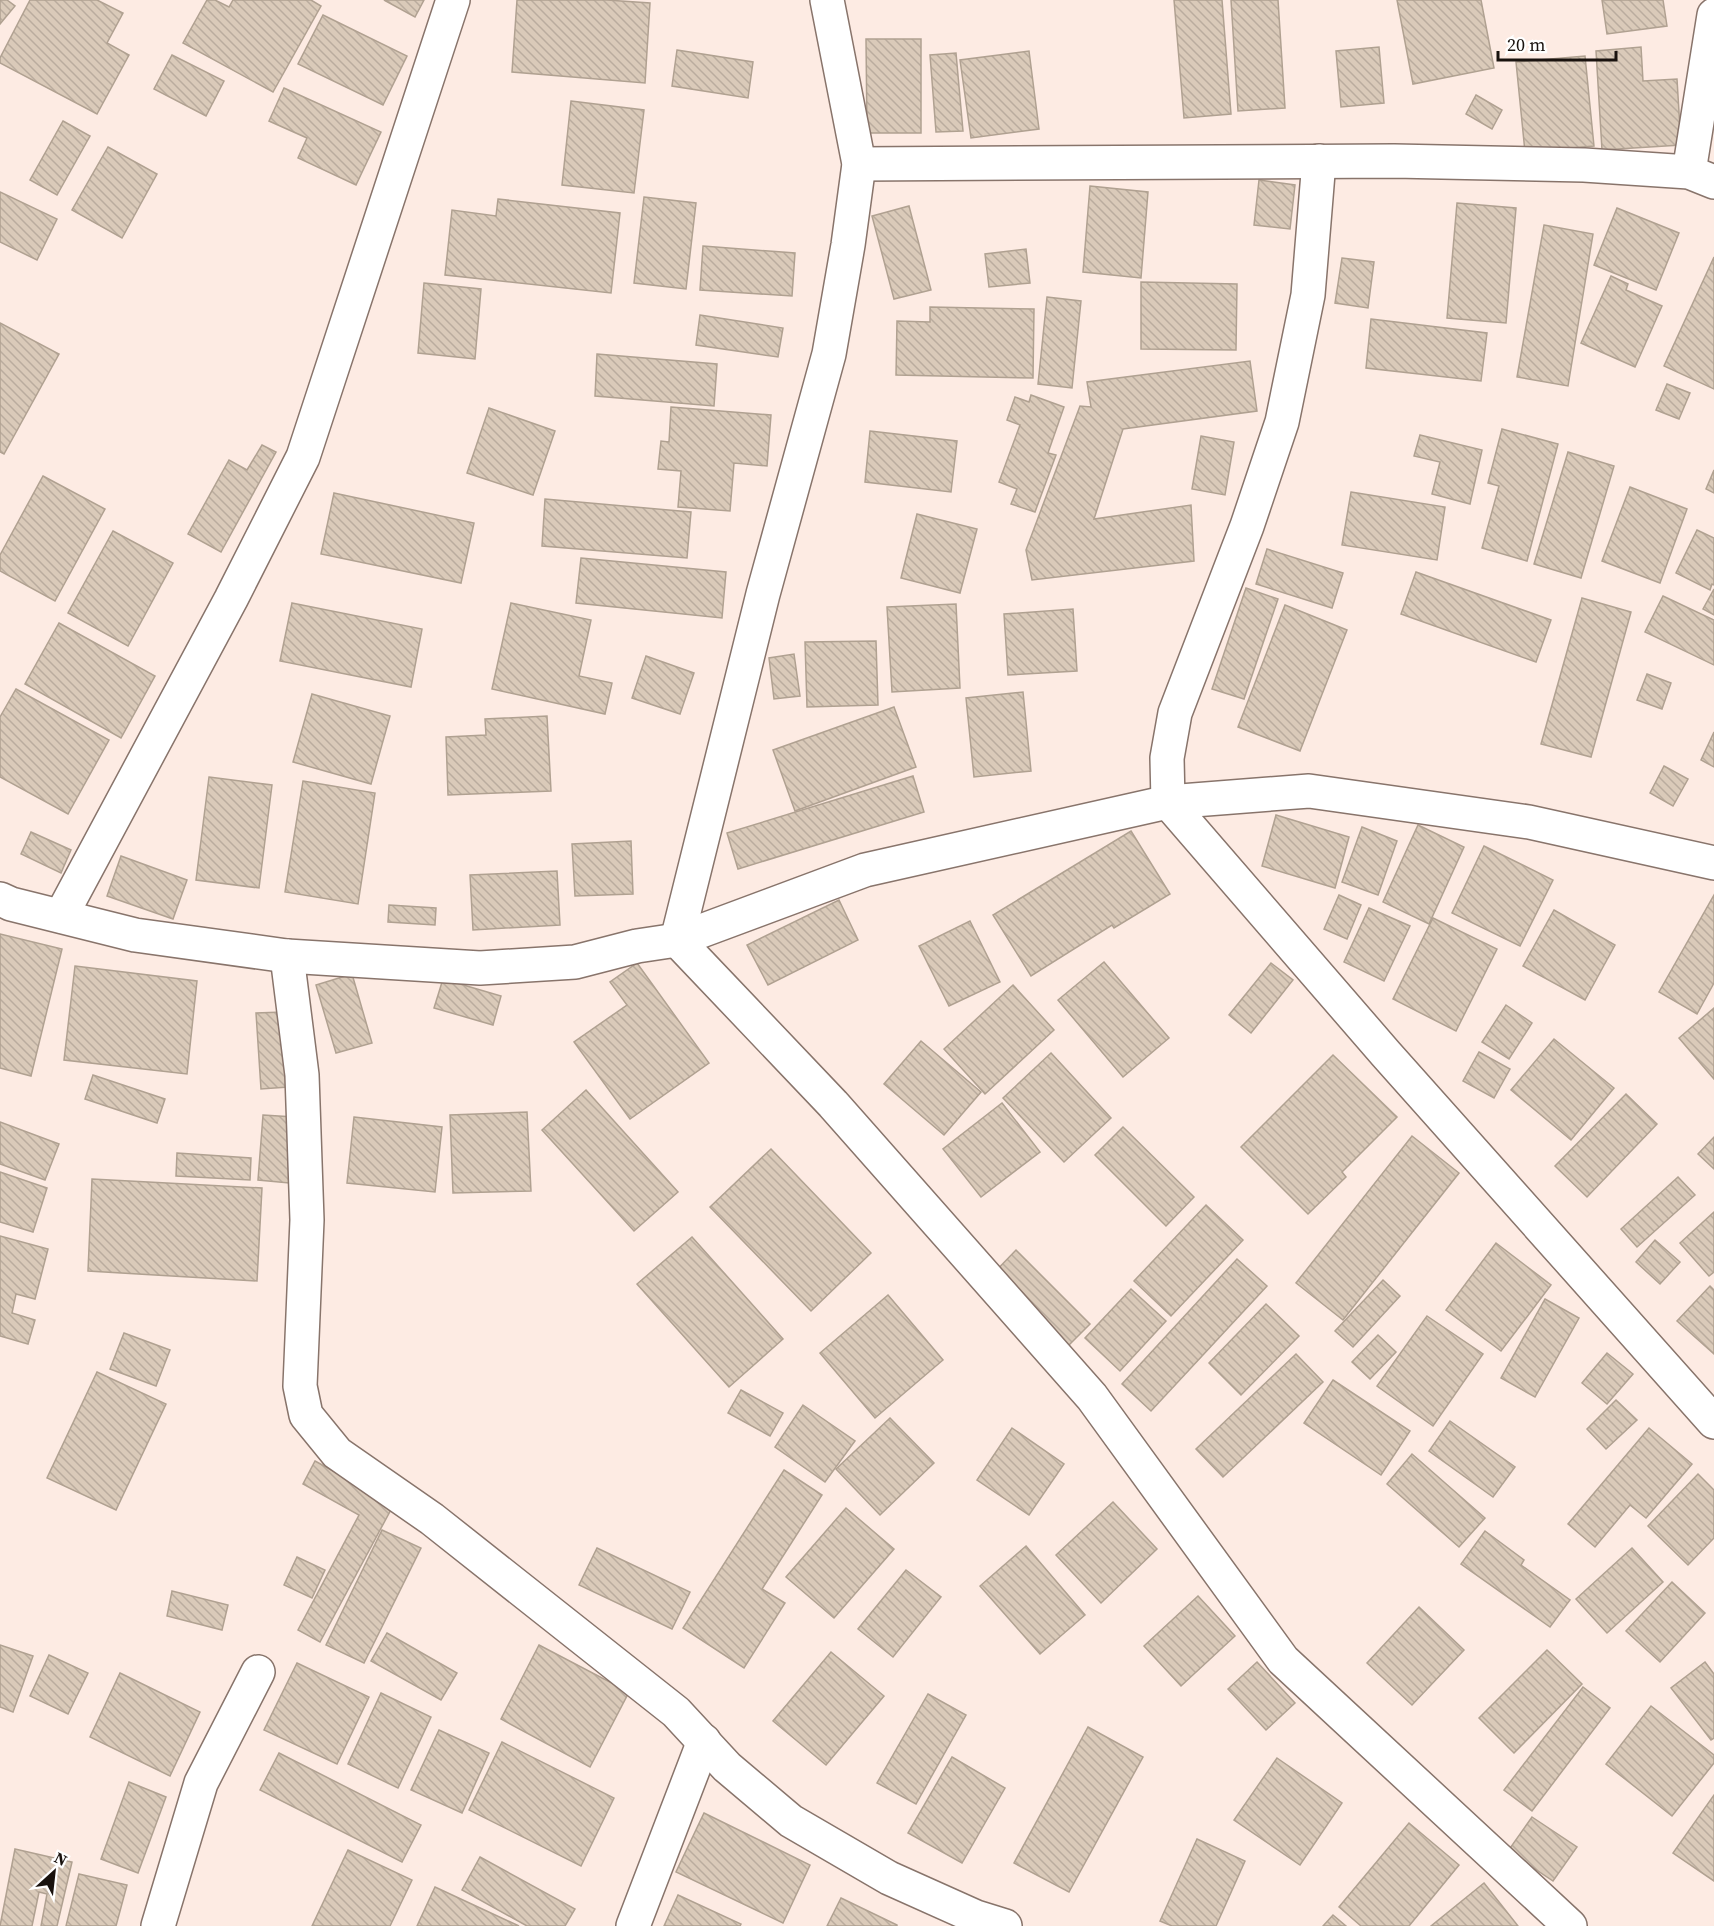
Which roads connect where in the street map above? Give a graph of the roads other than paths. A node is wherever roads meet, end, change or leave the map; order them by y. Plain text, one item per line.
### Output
1 (453, 0) edge
2 (827, 0) edge
3 (1714, 15) edge
4 (1319, 161) junction
5 (859, 164) junction
6 (1702, 177) edge
7 (1168, 802) junction
8 (1714, 863) edge
9 (0, 899) edge
10 (61, 916) junction
11 (677, 940) junction
12 (287, 956) junction
13 (1714, 1422) edge
14 (258, 1672) dead end
15 (704, 1742) junction
16 (158, 1926) edge
17 (633, 1926) edge
18 (1005, 1926) edge
19 (1570, 1926) edge

1 - 10 street
2 - 5 street
3 - 6 street
4 - 5 street
4 - 6 street
4 - 7 street
5 - 11 street
7 - 8 street
7 - 11 street
7 - 13 street
9 - 10 street
10 - 12 street
11 - 12 street
11 - 19 street
12 - 15 street
14 - 16 street
15 - 17 street
15 - 18 street

